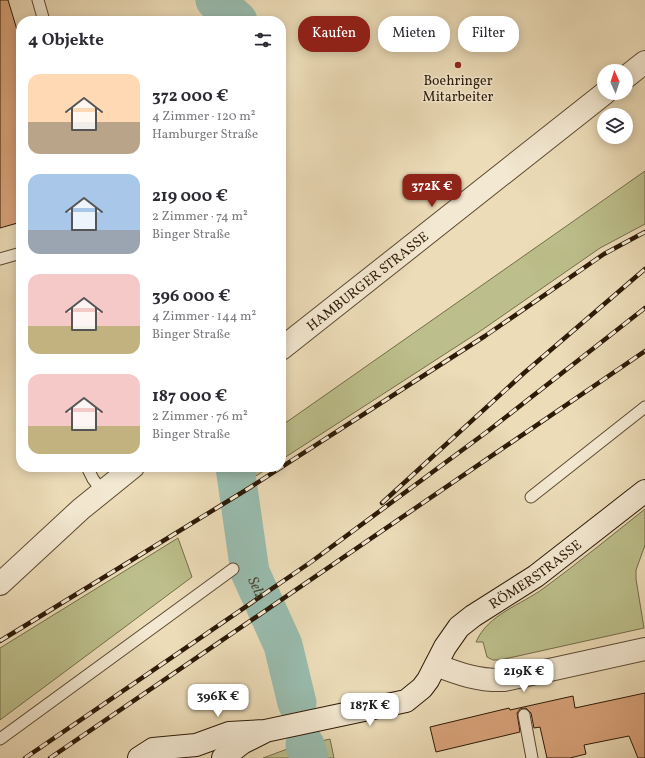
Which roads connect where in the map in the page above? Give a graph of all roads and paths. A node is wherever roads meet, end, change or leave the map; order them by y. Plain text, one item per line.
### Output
1 (38, 0) edge
2 (43, 16) edge
3 (645, 62) edge
4 (633, 71) edge
5 (597, 99) edge
6 (16, 254) edge
7 (0, 259) edge
8 (286, 345) edge
9 (645, 407) edge
10 (90, 472) edge
11 (127, 472) edge
12 (102, 491) junction
13 (645, 491) edge
14 (531, 497) dead end
15 (233, 569) dead end
16 (0, 584) edge
17 (645, 649) edge
18 (436, 665) junction
19 (524, 715) dead end
20 (265, 731) junction
21 (0, 739) edge
22 (185, 753) edge
23 (139, 758) edge
24 (223, 758) edge
25 (532, 758) edge

1 - 2 lane
3 - 4 street
5 - 8 street, HAMBURGER STRASSE
6 - 7 lane
9 - 14 lane
10 - 12 lane
11 - 12 street
12 - 16 street
13 - 18 street, RÖMERSTRASSE
15 - 21 lane
17 - 18 street
18 - 20 street, RÖMERSTRASSE
19 - 25 lane
20 - 22 street
20 - 24 street
22 - 23 street

